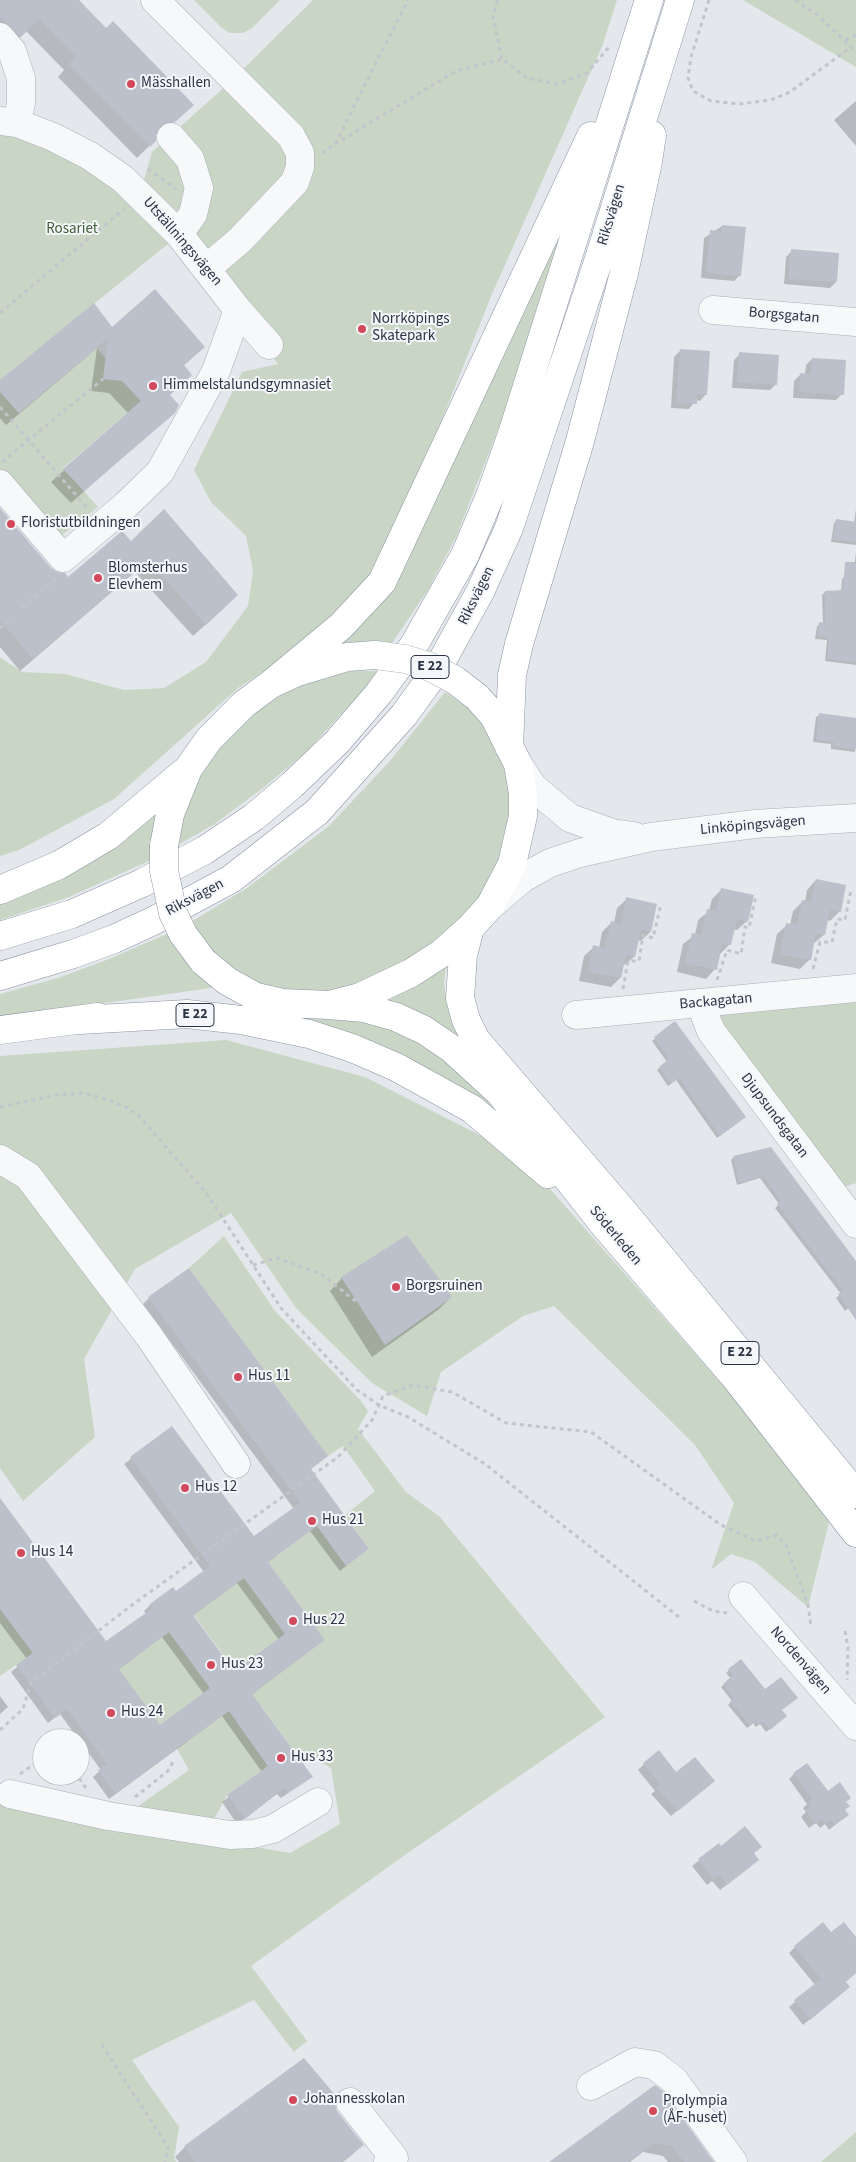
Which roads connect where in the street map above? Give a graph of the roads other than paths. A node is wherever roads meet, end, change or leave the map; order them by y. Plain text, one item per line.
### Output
1 (155, 0) edge
2 (649, 0) edge
3 (680, 0) edge
4 (0, 37) edge
5 (622, 43) junction
6 (663, 53) junction
7 (8, 122) edge
8 (171, 138) dead end
9 (179, 234) junction
10 (206, 268) junction
11 (238, 310) junction
12 (712, 310) dead end
13 (856, 322) edge
14 (268, 345) dead end
15 (0, 484) edge
16 (271, 684) junction
17 (514, 756) junction
18 (188, 769) junction
19 (856, 818) edge
20 (651, 838) junction
21 (0, 890) edge
22 (490, 906) junction
23 (470, 928) junction
24 (0, 936) edge
25 (0, 976) edge
26 (856, 988) edge
27 (256, 997) junction
28 (705, 1002) junction
29 (329, 1005) junction
30 (576, 1015) dead end
31 (80, 1020) junction
32 (0, 1030) edge
33 (0, 1159) edge
34 (847, 1196) edge
35 (856, 1224) edge
36 (604, 1225) junction
37 (236, 1464) dead end
38 (856, 1494) edge
39 (856, 1532) edge
40 (743, 1596) dead end
41 (856, 1726) edge
42 (47, 1762) dead end
43 (9, 1788) edge
44 (318, 1802) dead end
45 (591, 2086) dead end
46 (350, 2102) dead end
47 (393, 2161) edge
48 (733, 2162) edge

1 - 10 street
2 - 5 highway, Riksvägen
3 - 6 highway, Riksvägen
4 - 7 street
5 - 16 highway
5 - 24 highway, Riksvägen
6 - 17 highway
6 - 25 highway, Riksvägen
7 - 9 street, Utställningsvägen
8 - 9 street
9 - 10 street, Utställningsvägen
10 - 11 street, Utställningsvägen
11 - 14 street, Utställningsvägen
11 - 15 street
12 - 13 street, Borgsgatan
16 - 17 highway, E 22, bridge
16 - 18 highway, E 22
17 - 20 street, Linköpingsvägen
17 - 22 highway, E 22
18 - 21 highway, E 22
18 - 27 highway, bridge
19 - 20 street, Linköpingsvägen
20 - 22 street, Linköpingsvägen
22 - 23 highway, E 22
23 - 29 highway
23 - 38 highway, Söderleden / E 22
26 - 28 street, Backagatan
27 - 29 highway
27 - 31 highway
28 - 30 street, Backagatan
28 - 34 street, Djupsundsgatan
29 - 36 highway, Söderleden
31 - 32 highway, E 22
31 - 36 highway, E 22
33 - 37 street
34 - 35 street, Djupsundsgatan
36 - 39 highway, Söderleden / E 22
40 - 41 street, Nordenvägen
42 - 43 street
43 - 44 street
45 - 48 street
46 - 47 street

